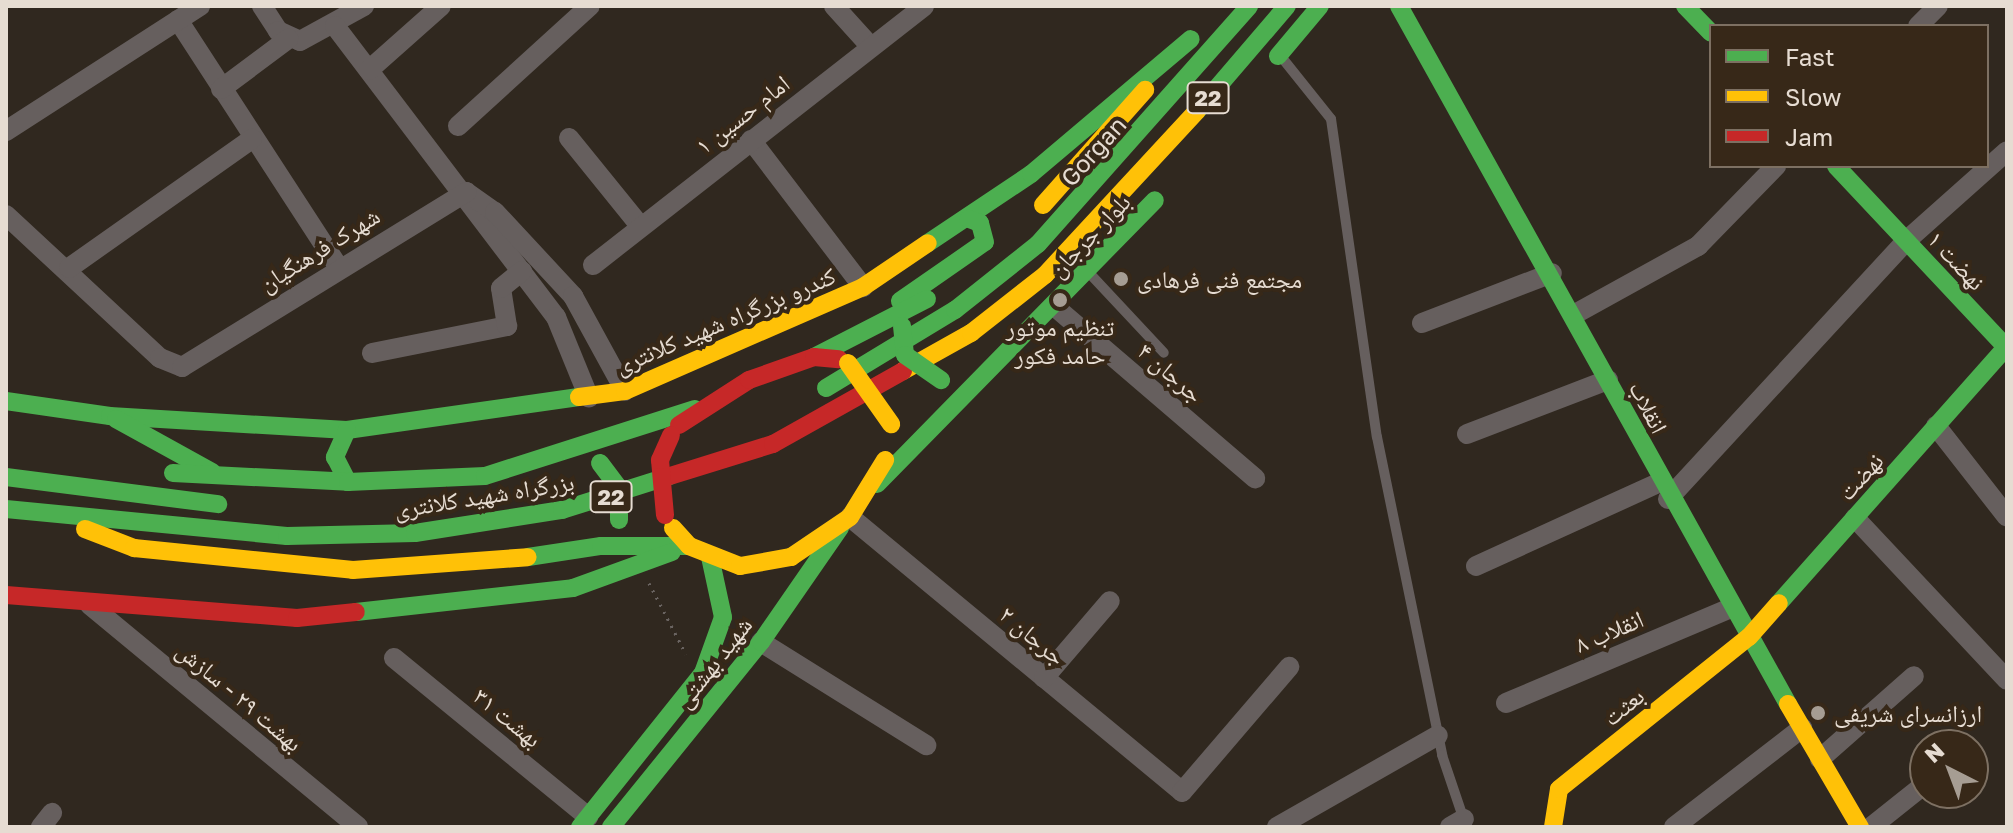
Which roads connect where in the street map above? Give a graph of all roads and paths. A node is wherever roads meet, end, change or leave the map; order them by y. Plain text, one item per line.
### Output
1 (200, 6) edge
2 (262, 6) edge
3 (364, 6) edge
4 (441, 6) edge
5 (590, 6) edge
6 (834, 6) edge
7 (924, 6) edge
8 (1223, 6) edge
9 (1249, 6) edge
10 (1287, 6) edge
11 (1320, 6) edge
12 (1399, 6) edge
13 (1685, 6) edge
14 (1938, 6) edge
15 (178, 20) junction
16 (1920, 24) edge
17 (335, 26) junction
18 (1709, 31) edge
19 (288, 39) junction
20 (1191, 39) junction
21 (871, 47) junction
22 (1279, 55) junction
23 (369, 70) junction
24 (1259, 78) dead end
25 (221, 89) junction
26 (458, 126) dead end
27 (6, 131) edge
28 (569, 138) dead end
29 (252, 139) junction
30 (751, 140) junction
31 (2007, 151) edge
32 (1989, 167) edge
33 (1774, 168) edge
34 (1838, 168) edge
35 (1988, 168) edge
36 (1170, 182) dead end
37 (466, 192) junction
38 (6, 215) edge
39 (969, 219) junction
40 (1023, 223) dead end
41 (641, 227) junction
42 (1004, 241) dead end
43 (1906, 241) junction
44 (593, 265) dead end
45 (338, 266) junction
46 (69, 268) junction
47 (522, 271) junction
48 (1088, 272) junction
49 (1552, 273) junction
50 (863, 287) junction
51 (1054, 306) junction
52 (1575, 314) junction
53 (905, 319) junction
54 (1422, 323) dead end
55 (2007, 347) edge
56 (372, 353) dead end
57 (1164, 353) dead end
58 (820, 354) junction
59 (1005, 358) junction
60 (1608, 380) junction
61 (625, 391) junction
62 (589, 398) junction
63 (803, 400) dead end
64 (6, 401) edge
65 (695, 409) junction
66 (110, 416) junction
67 (1936, 426) junction
68 (347, 430) junction
69 (1467, 434) dead end
70 (725, 436) dead end
71 (570, 453) junction
72 (146, 470) dead end
73 (6, 477) edge
74 (224, 478) junction
75 (1255, 478) dead end
76 (348, 482) junction
77 (877, 484) junction
78 (568, 485) dead end
79 (1664, 490) junction
80 (475, 501) dead end
81 (238, 506) dead end
82 (6, 509) edge
83 (41, 513) junction
84 (335, 513) dead end
85 (2007, 517) edge
86 (1855, 518) junction
87 (848, 519) junction
88 (601, 546) junction
89 (689, 546) junction
90 (710, 557) junction
91 (643, 563) junction
92 (1476, 566) dead end
93 (6, 595) edge
94 (1110, 601) dead end
95 (90, 605) junction
96 (1731, 608) junction
97 (1749, 637) junction
98 (761, 642) junction
99 (394, 658) dead end
100 (1289, 667) dead end
101 (703, 673) junction
102 (1914, 676) dead end
103 (1044, 678) junction
104 (2007, 680) edge
105 (1506, 703) dead end
106 (1802, 728) junction
107 (1438, 735) junction
108 (926, 745) dead end
109 (1820, 759) junction
110 (1909, 797) edge
111 (584, 822) edge
112 (1460, 824) edge
113 (358, 827) edge
114 (611, 827) edge
115 (1277, 827) edge
116 (1553, 827) edge
117 (1674, 827) edge
118 (1860, 827) edge
119 (1871, 827) edge

1 - 15 street
2 - 19 street
3 - 17 street
4 - 23 street
5 - 26 street
6 - 21 street
7 - 21 street, امام حسین ۱
8 - 20 main road
9 - 63 main road, Gorgan / 22
10 - 83 main road, بزرگراه شهید کلانتری / 22
11 - 22 main road
12 - 49 main road, انقلاب
13 - 18 main road
14 - 16 street
15 - 25 street
15 - 27 street
17 - 19 street
17 - 23 street
19 - 25 street
20 - 39 main road, کندرو بزرگراه شهید کلانتری
20 - 40 main road
21 - 30 street, امام حسین ۱
22 - 24 main road
22 - 107 lane
23 - 37 street
25 - 29 street
28 - 41 street
29 - 45 street
29 - 46 street
30 - 41 street, امام حسین ۱
30 - 50 street
31 - 32 street
33 - 52 street
34 - 43 main road, ۱ نهضت
35 - 43 street
36 - 48 main road, بلوار جرجان
37 - 45 street, شهرک فرهنگیان
37 - 47 street
37 - 61 street
38 - 46 street, شهرک فرهنگیان
39 - 50 main road, کندرو بزرگراه شهید کلانتری
39 - 58 main road
41 - 44 street, امام حسین ۱
42 - 53 main road
43 - 55 main road, ۱ نهضت
43 - 79 street
45 - 46 street, شهرک فرهنگیان
47 - 56 street
47 - 62 street
48 - 51 main road, بلوار جرجان
48 - 57 lane
49 - 52 main road, انقلاب
49 - 54 street
50 - 61 main road, کندرو بزرگراه شهید کلانتری
51 - 59 main road, بلوار جرجان
51 - 75 street, ۴ جرجان
52 - 60 main road, انقلاب
53 - 58 main road
53 - 59 main road, bridge
55 - 67 main road, نهضت
58 - 65 main road
58 - 77 main road, bridge
59 - 77 main road, بلوار جرجان
60 - 69 street
60 - 79 main road, انقلاب
61 - 62 main road, کندرو بزرگراه شهید کلانتری
62 - 68 main road, کندرو بزرگراه شهید کلانتری
64 - 66 main road, کندرو بزرگراه شهید کلانتری
65 - 71 main road, بزرگراه شهید کلانتری
65 - 89 main road, bridge
66 - 68 main road, کندرو بزرگراه شهید کلانتری
66 - 74 main road
67 - 85 street
67 - 86 main road, نهضت
68 - 76 main road
70 - 78 main road, بزرگراه شهید کلانتری / 22
71 - 76 main road, بزرگراه شهید کلانتری
71 - 88 main road, bridge
72 - 74 main road, بزرگراه شهید کلانتری
73 - 81 main road
74 - 76 main road, بزرگراه شهید کلانتری
77 - 87 main road
79 - 92 street
79 - 96 main road, انقلاب
80 - 84 main road, بزرگراه شهید کلانتری
82 - 83 main road, بزرگراه شهید کلانتری / 22
83 - 88 main road, بزرگراه شهید کلانتری / 22
86 - 97 main road, نهضت
86 - 104 street
87 - 90 main road
87 - 98 main road, شهید بهشتی
87 - 103 street, جرجان ۲
88 - 89 main road, بزرگراه شهید کلانتری / 22
89 - 90 main road
89 - 91 main road
90 - 101 main road, شهید بهشتی
91 - 95 main road
91 - 101 path
93 - 95 main road
94 - 103 street
95 - 113 street, بهشت ۲۹ - سازش
96 - 97 main road, انقلاب
96 - 105 street, ۸ انقلاب
97 - 106 main road, انقلاب
97 - 116 main road, بعثت
98 - 108 street
98 - 114 main road, شهید بهشتی
99 - 111 street, بهشت ۳۱
100 - 103 street, جرجان ۲
101 - 111 main road, شهید بهشتی
102 - 109 street
106 - 109 main road, انقلاب
106 - 117 street
107 - 112 lane
107 - 115 street
109 - 118 main road, انقلاب
110 - 119 street

